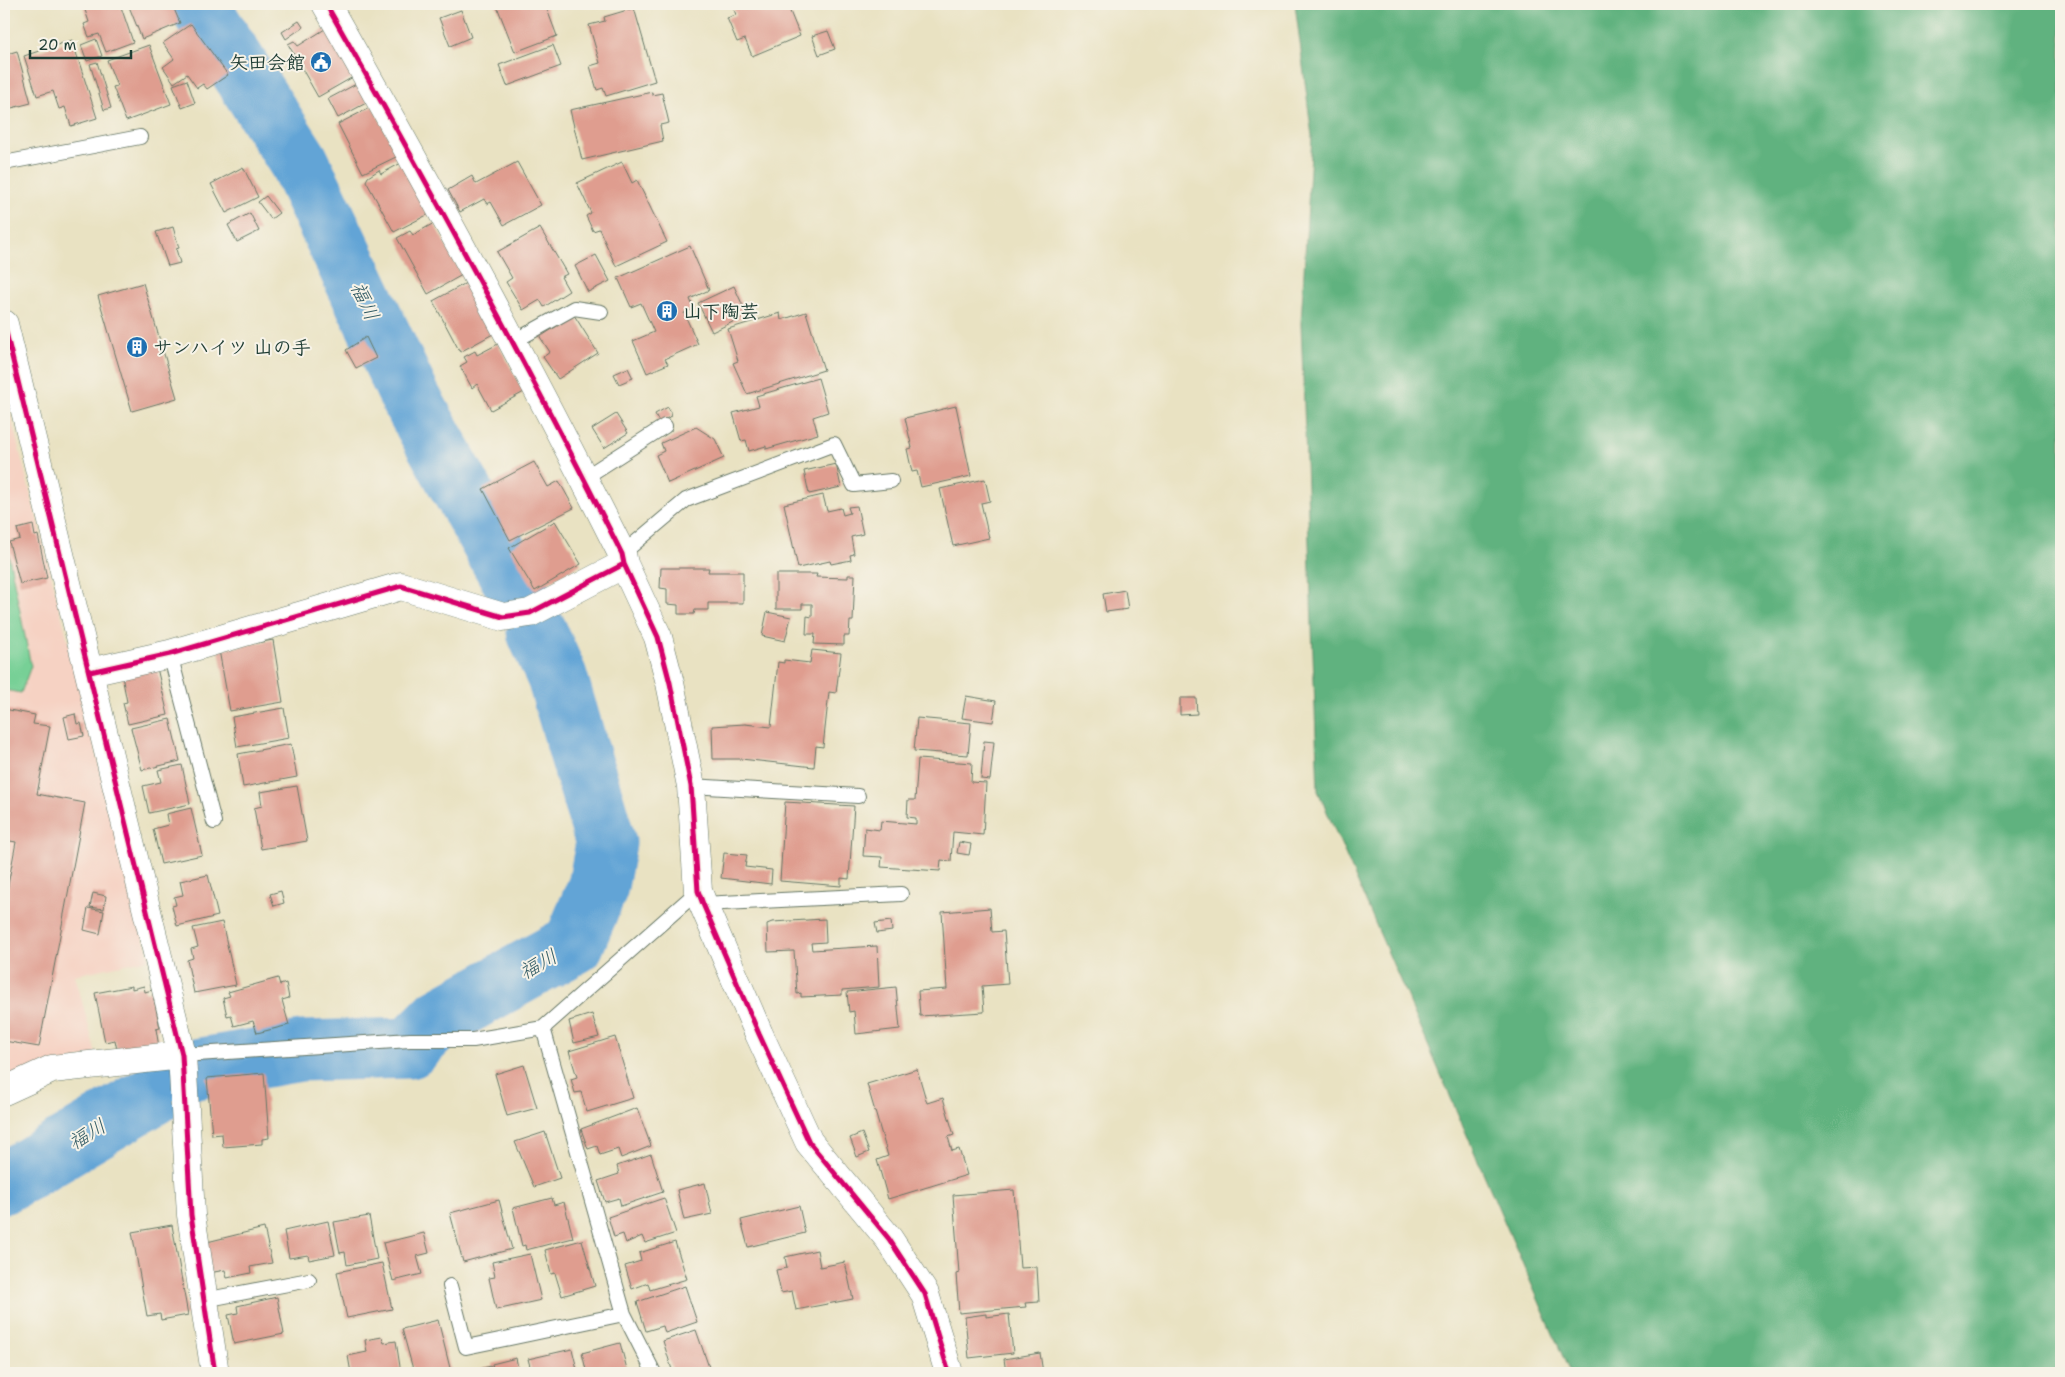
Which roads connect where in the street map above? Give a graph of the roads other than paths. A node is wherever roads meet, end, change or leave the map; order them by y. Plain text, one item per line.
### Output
1 (326, 4) edge
2 (140, 137) dead end
3 (4, 163) edge
4 (601, 312) dead end
5 (4, 324) edge
6 (511, 343) junction
7 (665, 426) dead end
8 (584, 478) junction
9 (891, 481) dead end
10 (623, 559) junction
11 (170, 654) junction
12 (90, 672) junction
13 (691, 786) junction
14 (858, 796) dead end
15 (214, 822) dead end
16 (901, 894) dead end
17 (701, 897) junction
18 (543, 1028) junction
19 (182, 1055) junction
20 (4, 1091) edge
21 (308, 1280) dead end
22 (450, 1286) dead end
23 (204, 1300) junction
24 (624, 1314) junction
25 (215, 1373) edge
26 (654, 1373) edge
27 (949, 1373) edge

1 - 6 street
2 - 3 lane
4 - 6 lane
5 - 12 street
6 - 8 street
7 - 8 lane
8 - 10 street
9 - 10 lane
10 - 11 street
10 - 13 street
11 - 12 street
11 - 15 lane
12 - 19 street
13 - 14 lane
13 - 17 street
16 - 17 lane
17 - 18 lane
17 - 27 street
18 - 19 lane
18 - 24 lane
19 - 20 street
19 - 23 street
21 - 23 lane
22 - 24 lane
23 - 25 street
24 - 26 lane

